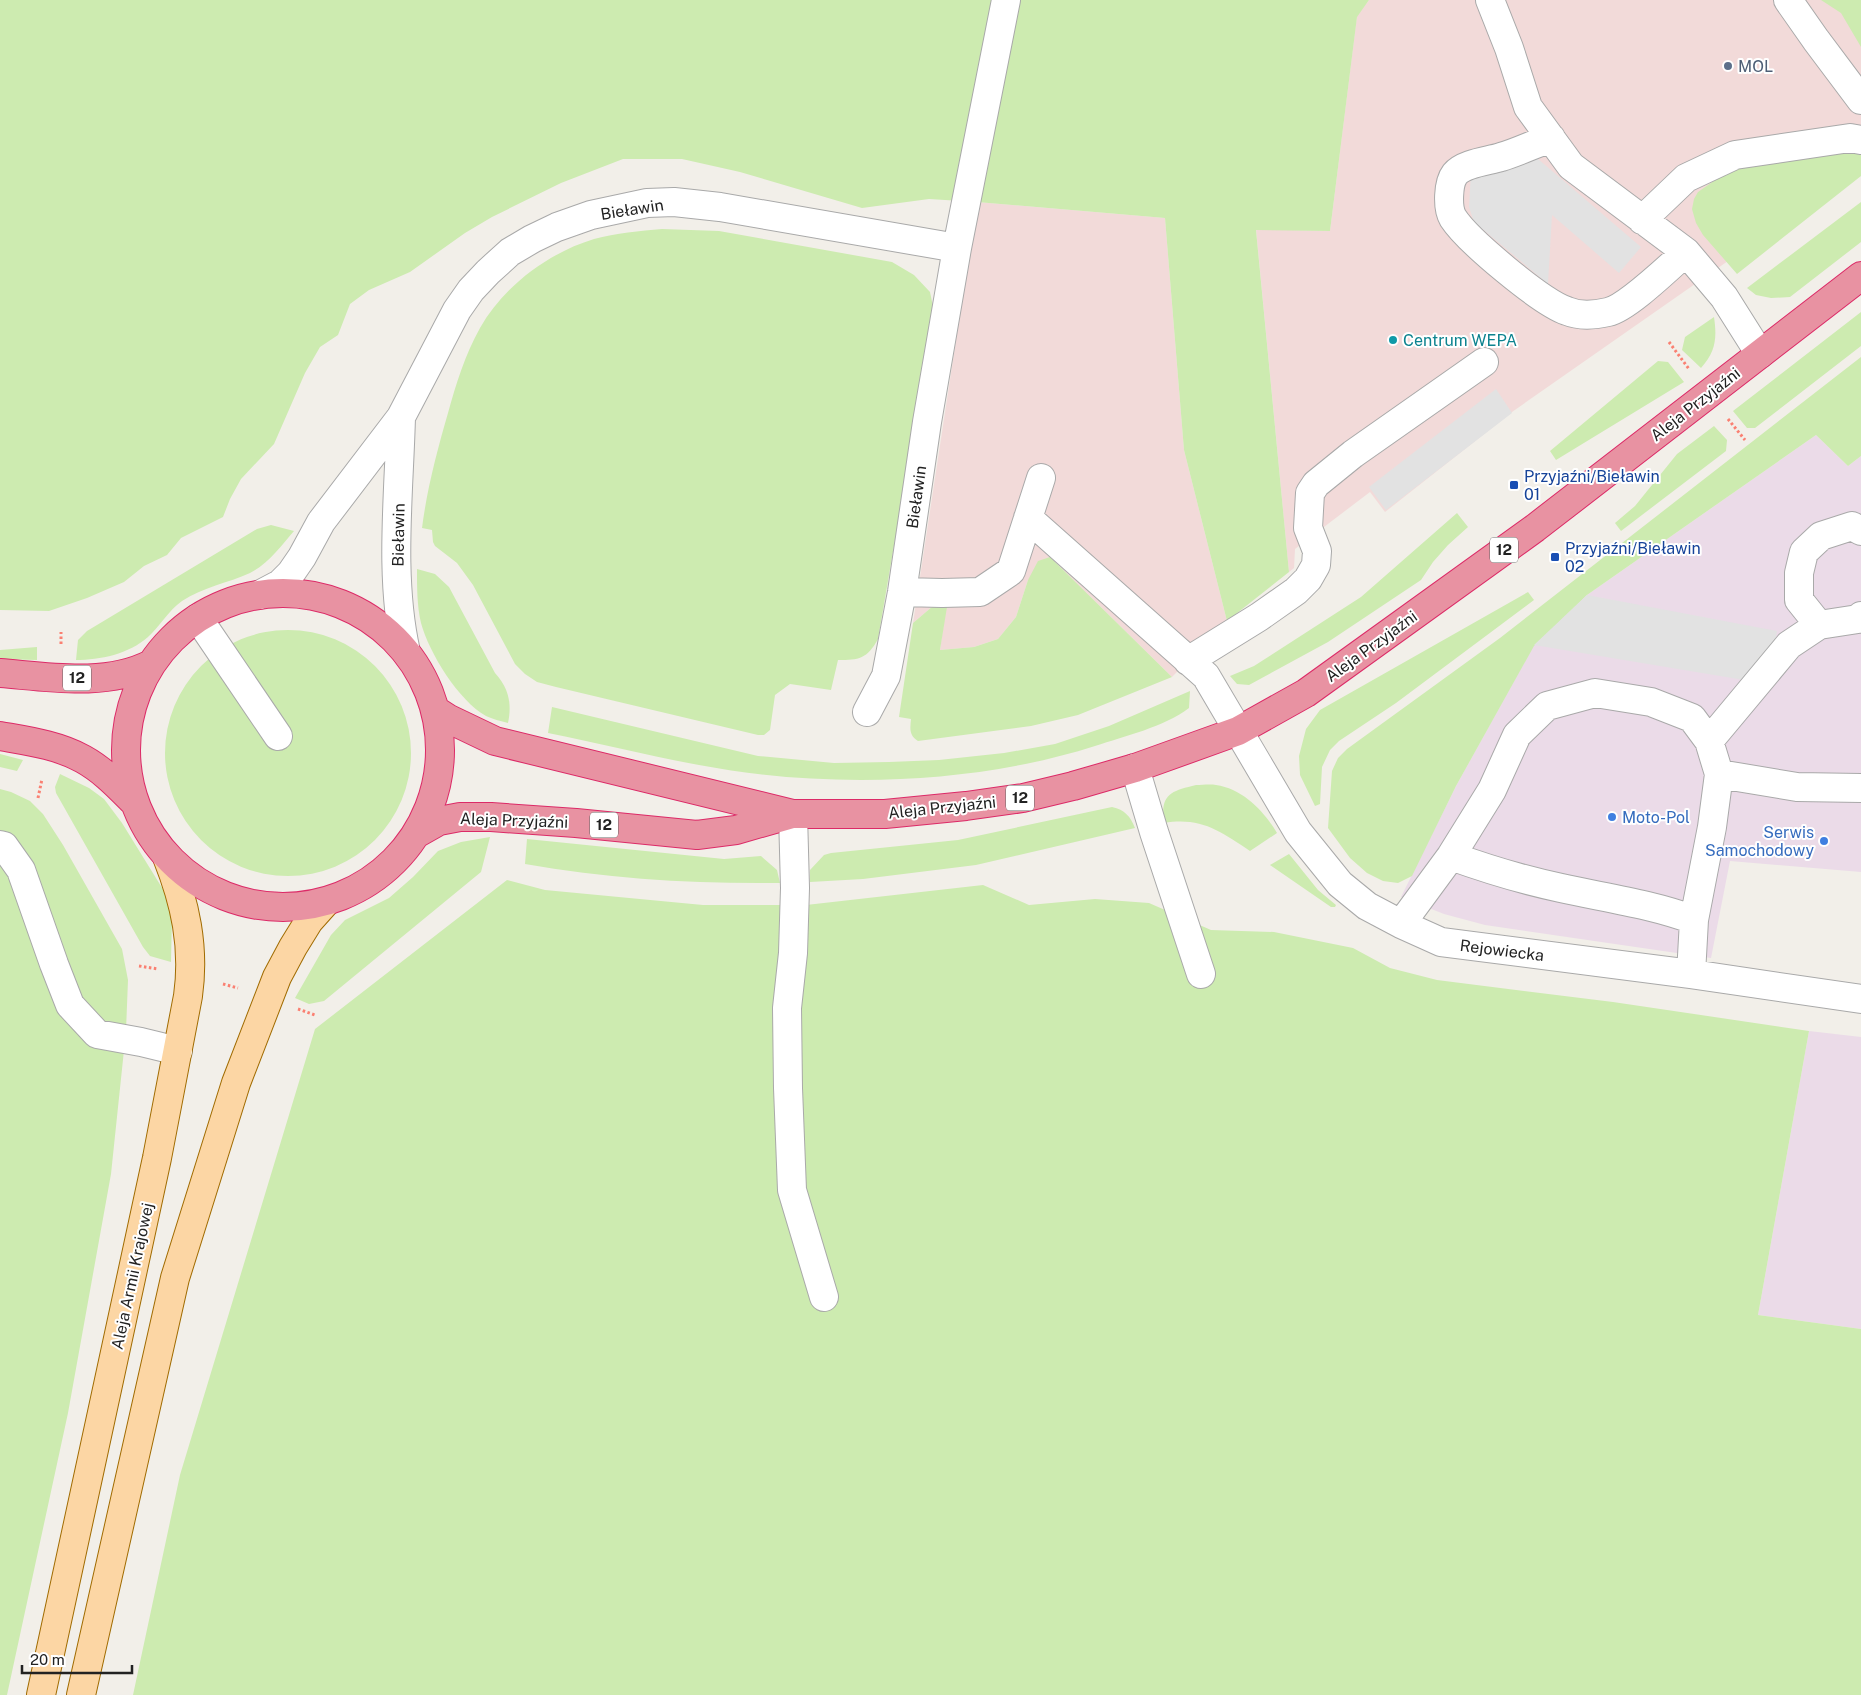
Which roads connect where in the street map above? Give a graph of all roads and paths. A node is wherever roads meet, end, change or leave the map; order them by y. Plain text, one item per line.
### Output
1 (1006, 0) edge
2 (1490, 0) edge
3 (1788, 0) edge
4 (1861, 100) edge
5 (1550, 138) junction
6 (1861, 140) edge
7 (1642, 220) junction
8 (957, 248) junction
9 (1686, 252) junction
10 (1861, 276) edge
11 (1760, 354) junction
12 (1484, 362) dead end
13 (401, 417) junction
14 (1041, 478) dead end
15 (1028, 518) junction
16 (1861, 531) edge
17 (902, 592) junction
18 (259, 595) junction
19 (1861, 616) edge
20 (198, 618) junction
21 (1819, 625) junction
22 (406, 652) junction
23 (1188, 661) junction
24 (151, 664) junction
25 (0, 673) edge
26 (435, 710) junction
27 (867, 712) dead end
28 (1238, 731) junction
29 (0, 736) edge
30 (278, 736) dead end
31 (1710, 740) junction
32 (1135, 768) junction
33 (1720, 774) junction
34 (1861, 788) edge
35 (135, 804) junction
36 (793, 814) junction
37 (416, 834) junction
38 (0, 844) edge
39 (1452, 856) junction
40 (167, 857) junction
41 (326, 902) junction
42 (1694, 920) junction
43 (1400, 924) junction
44 (139, 966) dead end
45 (1201, 974) dead end
46 (1691, 974) junction
47 (191, 975) junction
48 (271, 997) junction
49 (1861, 999) edge
50 (314, 1015) dead end
51 (178, 1051) junction
52 (824, 1297) dead end
53 (41, 1695) edge
54 (80, 1695) edge

1 - 8 street, Bieławin
2 - 5 street
3 - 4 street
5 - 7 street
5 - 9 street
6 - 7 street
7 - 9 street
8 - 13 street, Bieławin
8 - 17 street, Bieławin
9 - 11 street
10 - 11 highway, Aleja Przyjaźni / 12
11 - 28 highway, Aleja Przyjaźni / 12
12 - 23 street
13 - 18 street, Bieławin
13 - 22 street, Bieławin
14 - 15 street
15 - 17 street
15 - 23 street, Rejowiecka
16 - 21 street
17 - 27 street, Bieławin
18 - 20 highway, 12
18 - 22 highway, 12
19 - 21 street
20 - 24 highway, 12
20 - 30 street
21 - 31 street
22 - 26 highway, 12
23 - 28 street, Rejowiecka
24 - 25 highway, 12
24 - 35 highway, 12
26 - 36 highway, Aleja Przyjaźni / 12
26 - 37 highway, 12
28 - 32 highway, Aleja Przyjaźni / 12
28 - 43 street, Rejowiecka
29 - 35 highway, 12
31 - 33 street
31 - 39 street
32 - 36 highway, Aleja Przyjaźni / 12
32 - 45 street
33 - 34 street
33 - 42 street
35 - 40 highway, 12
36 - 37 highway, Aleja Przyjaźni / 12
36 - 52 street
37 - 41 highway, 12
38 - 51 street
39 - 42 street
39 - 43 street
40 - 41 highway, 12
40 - 47 main road, Aleja Armii Krajowej
41 - 48 main road
42 - 46 street
43 - 46 street, Rejowiecka
44 - 47 path
46 - 49 street, Rejowiecka
47 - 48 path
47 - 51 main road, Aleja Armii Krajowej
48 - 50 path
48 - 54 main road
51 - 53 main road, Aleja Armii Krajowej

